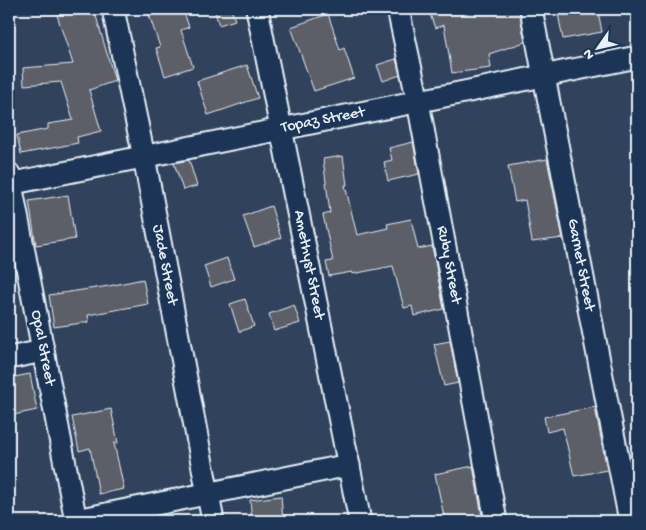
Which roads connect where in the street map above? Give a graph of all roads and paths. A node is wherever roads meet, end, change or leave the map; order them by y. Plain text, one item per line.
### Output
1 (113, 9) edge
2 (257, 9) edge
3 (398, 9) edge
4 (531, 9) edge
5 (637, 57) edge
6 (544, 76) junction
7 (418, 102) junction
8 (281, 129) junction
9 (144, 157) junction
10 (9, 180) edge
11 (43, 351) junction
12 (9, 358) edge
13 (348, 466) junction
14 (208, 494) junction
15 (74, 521) edge
16 (213, 521) edge
17 (360, 521) edge
18 (496, 521) edge
19 (630, 521) edge

1 - 9 street, Jade Street
2 - 8 street, Amethyst Street
3 - 7 street, Ruby Street
4 - 6 street, Garnet Street
5 - 6 street, Topaz Street
6 - 7 street, Topaz Street
6 - 19 street, Garnet Street
7 - 8 street, Topaz Street
7 - 18 street, Ruby Street
8 - 9 street, Topaz Street
8 - 13 street, Amethyst Street
9 - 10 street, Topaz Street
9 - 14 street, Jade Street
10 - 11 street, Opal Street
11 - 12 street
11 - 15 street, Opal Street
13 - 14 street
13 - 17 street, Amethyst Street
14 - 15 street
14 - 16 street, Jade Street

